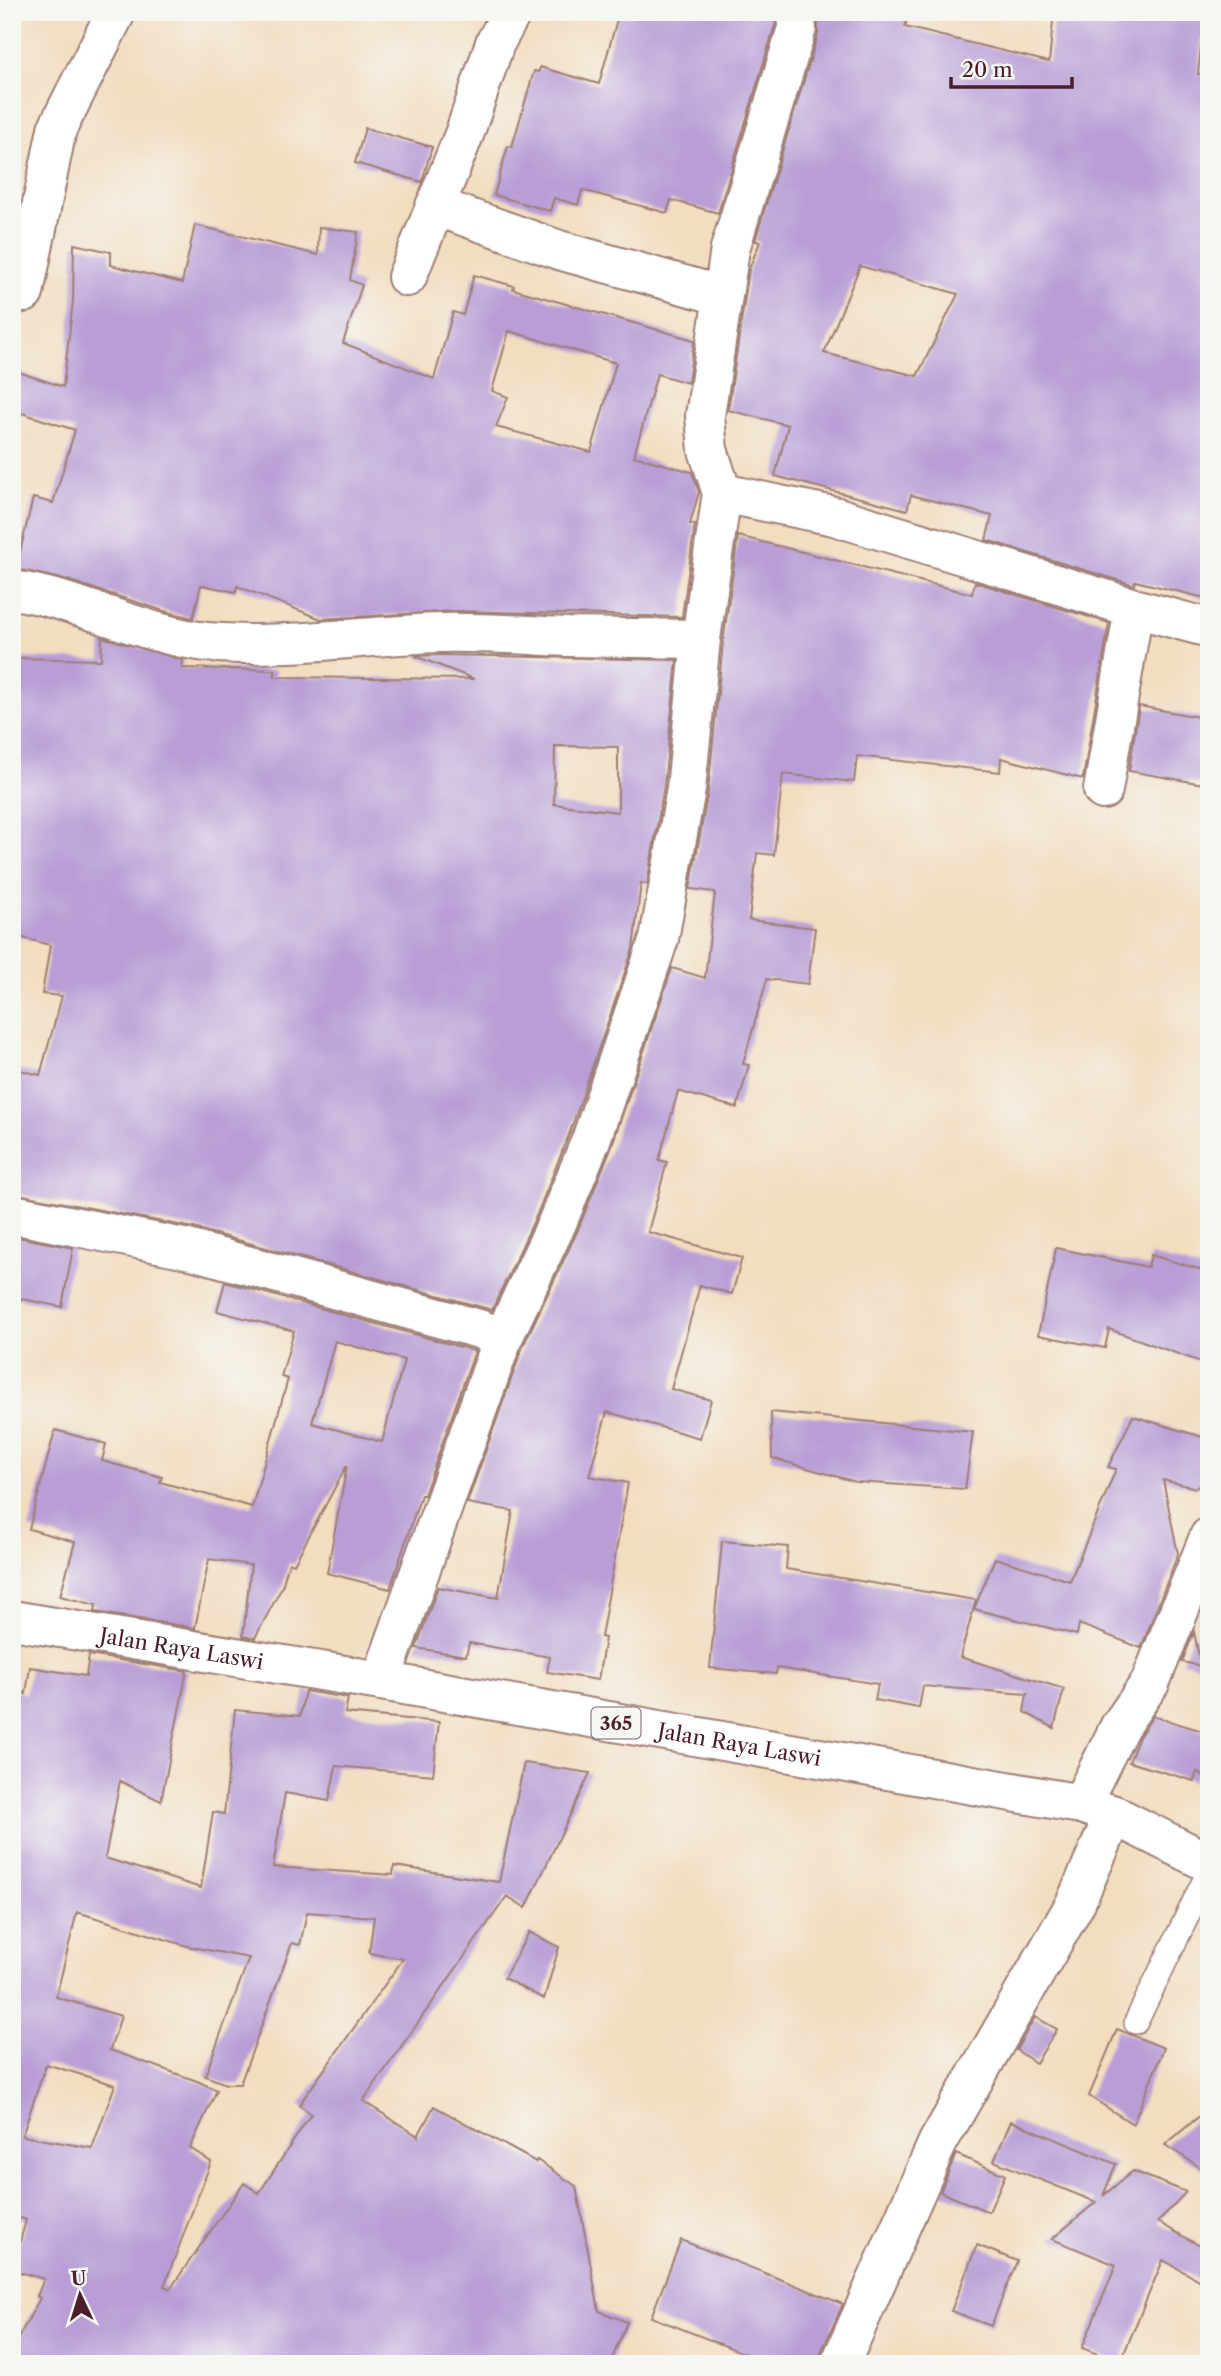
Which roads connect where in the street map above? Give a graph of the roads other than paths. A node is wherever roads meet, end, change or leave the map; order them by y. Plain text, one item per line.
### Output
1 (116, 12) edge
2 (512, 12) edge
3 (797, 28) dead end
4 (435, 206) junction
5 (407, 276) dead end
6 (24, 293) dead end
7 (723, 296) junction
8 (722, 493) junction
9 (12, 590) edge
10 (1134, 608) junction
11 (1209, 628) edge
12 (701, 639) junction
13 (1103, 790) dead end
14 (12, 1214) edge
15 (503, 1338) junction
16 (1209, 1537) edge
17 (12, 1620) edge
18 (381, 1681) junction
19 (1098, 1810) junction
20 (1209, 1863) edge
21 (1209, 1871) edge
22 (1136, 2022) dead end
23 (840, 2364) edge

1 - 6 street
2 - 4 street
3 - 7 street
4 - 5 street
4 - 7 street
7 - 8 street
8 - 10 street
8 - 12 street
9 - 12 street
10 - 11 street
10 - 13 street
12 - 15 street
14 - 15 street
15 - 18 street
16 - 19 street
17 - 18 street, Jalan Raya Laswi / 365
18 - 19 street, Jalan Raya Laswi / 365
19 - 20 street, Jalan Raya Laswi / 365
19 - 23 street
21 - 22 lane

